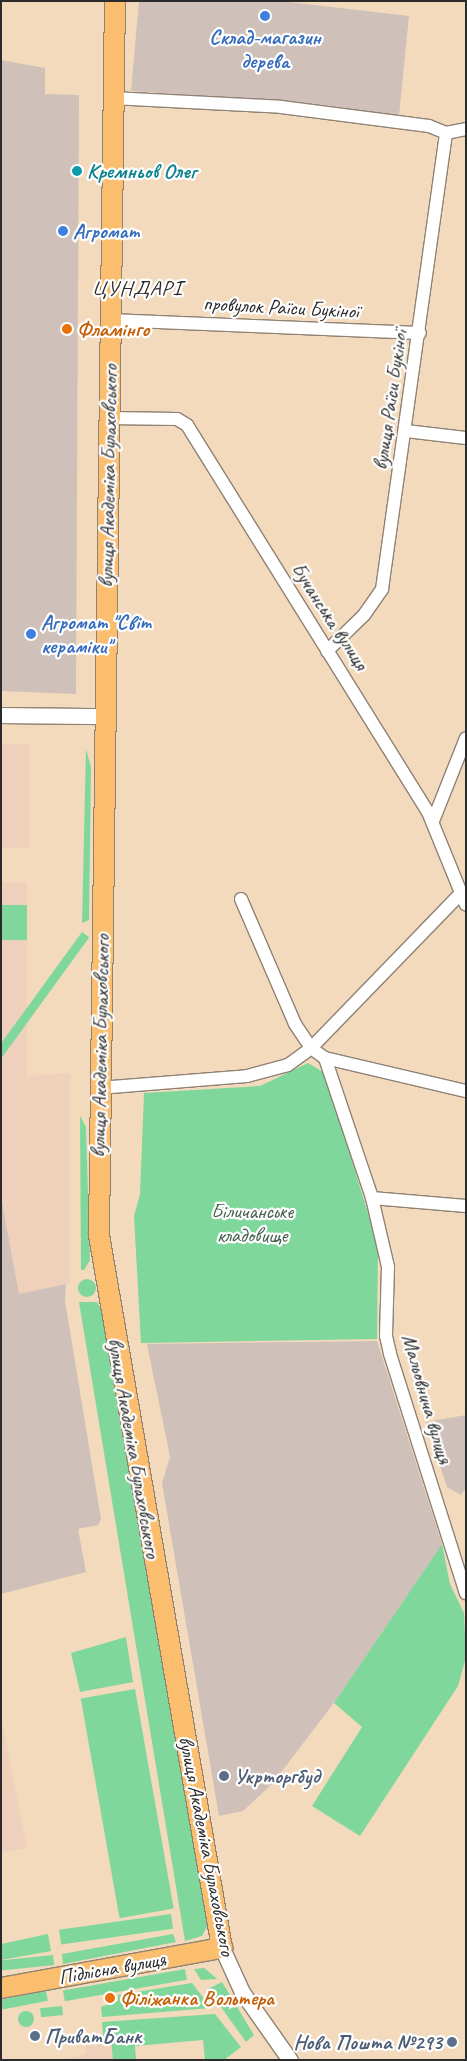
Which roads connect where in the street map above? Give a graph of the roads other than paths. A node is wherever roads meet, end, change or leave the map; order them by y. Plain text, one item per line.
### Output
1 (114, 1) edge
2 (112, 98) junction
3 (466, 129) edge
4 (446, 133) junction
5 (110, 320) junction
6 (420, 333) junction
7 (109, 418) junction
8 (406, 431) junction
9 (466, 438) edge
10 (327, 651) junction
11 (1, 715) edge
12 (104, 716) junction
13 (466, 738) edge
14 (433, 821) junction
15 (240, 899) dead end
16 (463, 900) edge
17 (311, 1048) junction
18 (325, 1058) junction
19 (100, 1088) junction
20 (466, 1091) edge
21 (372, 1198) junction
22 (466, 1206) edge
23 (466, 1593) edge
24 (222, 1948) junction
25 (1, 1988) edge
26 (290, 2060) edge

1 - 2 main road, вулиця Академіка Булаховського
2 - 4 street
2 - 5 main road, вулиця Академіка Булаховського
3 - 4 street
4 - 6 street, вулиця Раїси Букіної
5 - 6 street, провулок Раїси Букіної
5 - 7 main road, вулиця Академіка Булаховського
6 - 8 street, вулиця Раїси Букіної
7 - 10 street, Бучанська вулиця
7 - 12 main road, вулиця Академіка Булаховського
8 - 9 street
8 - 10 street, вулиця Раїси Букіної
10 - 14 street, Бучанська вулиця
11 - 12 street
12 - 19 main road, вулиця Академіка Булаховського
13 - 14 street
14 - 16 street, Бучанська вулиця
15 - 17 street
16 - 17 street
17 - 18 street
17 - 19 street
18 - 20 street
18 - 21 street, Мальовнича вулиця
19 - 24 main road, вулиця Академіка Булаховського
21 - 22 street
21 - 23 street, Мальовнича вулиця
24 - 25 main road, Підлісна вулиця
24 - 26 street, вулиця Академіка Булаховського

